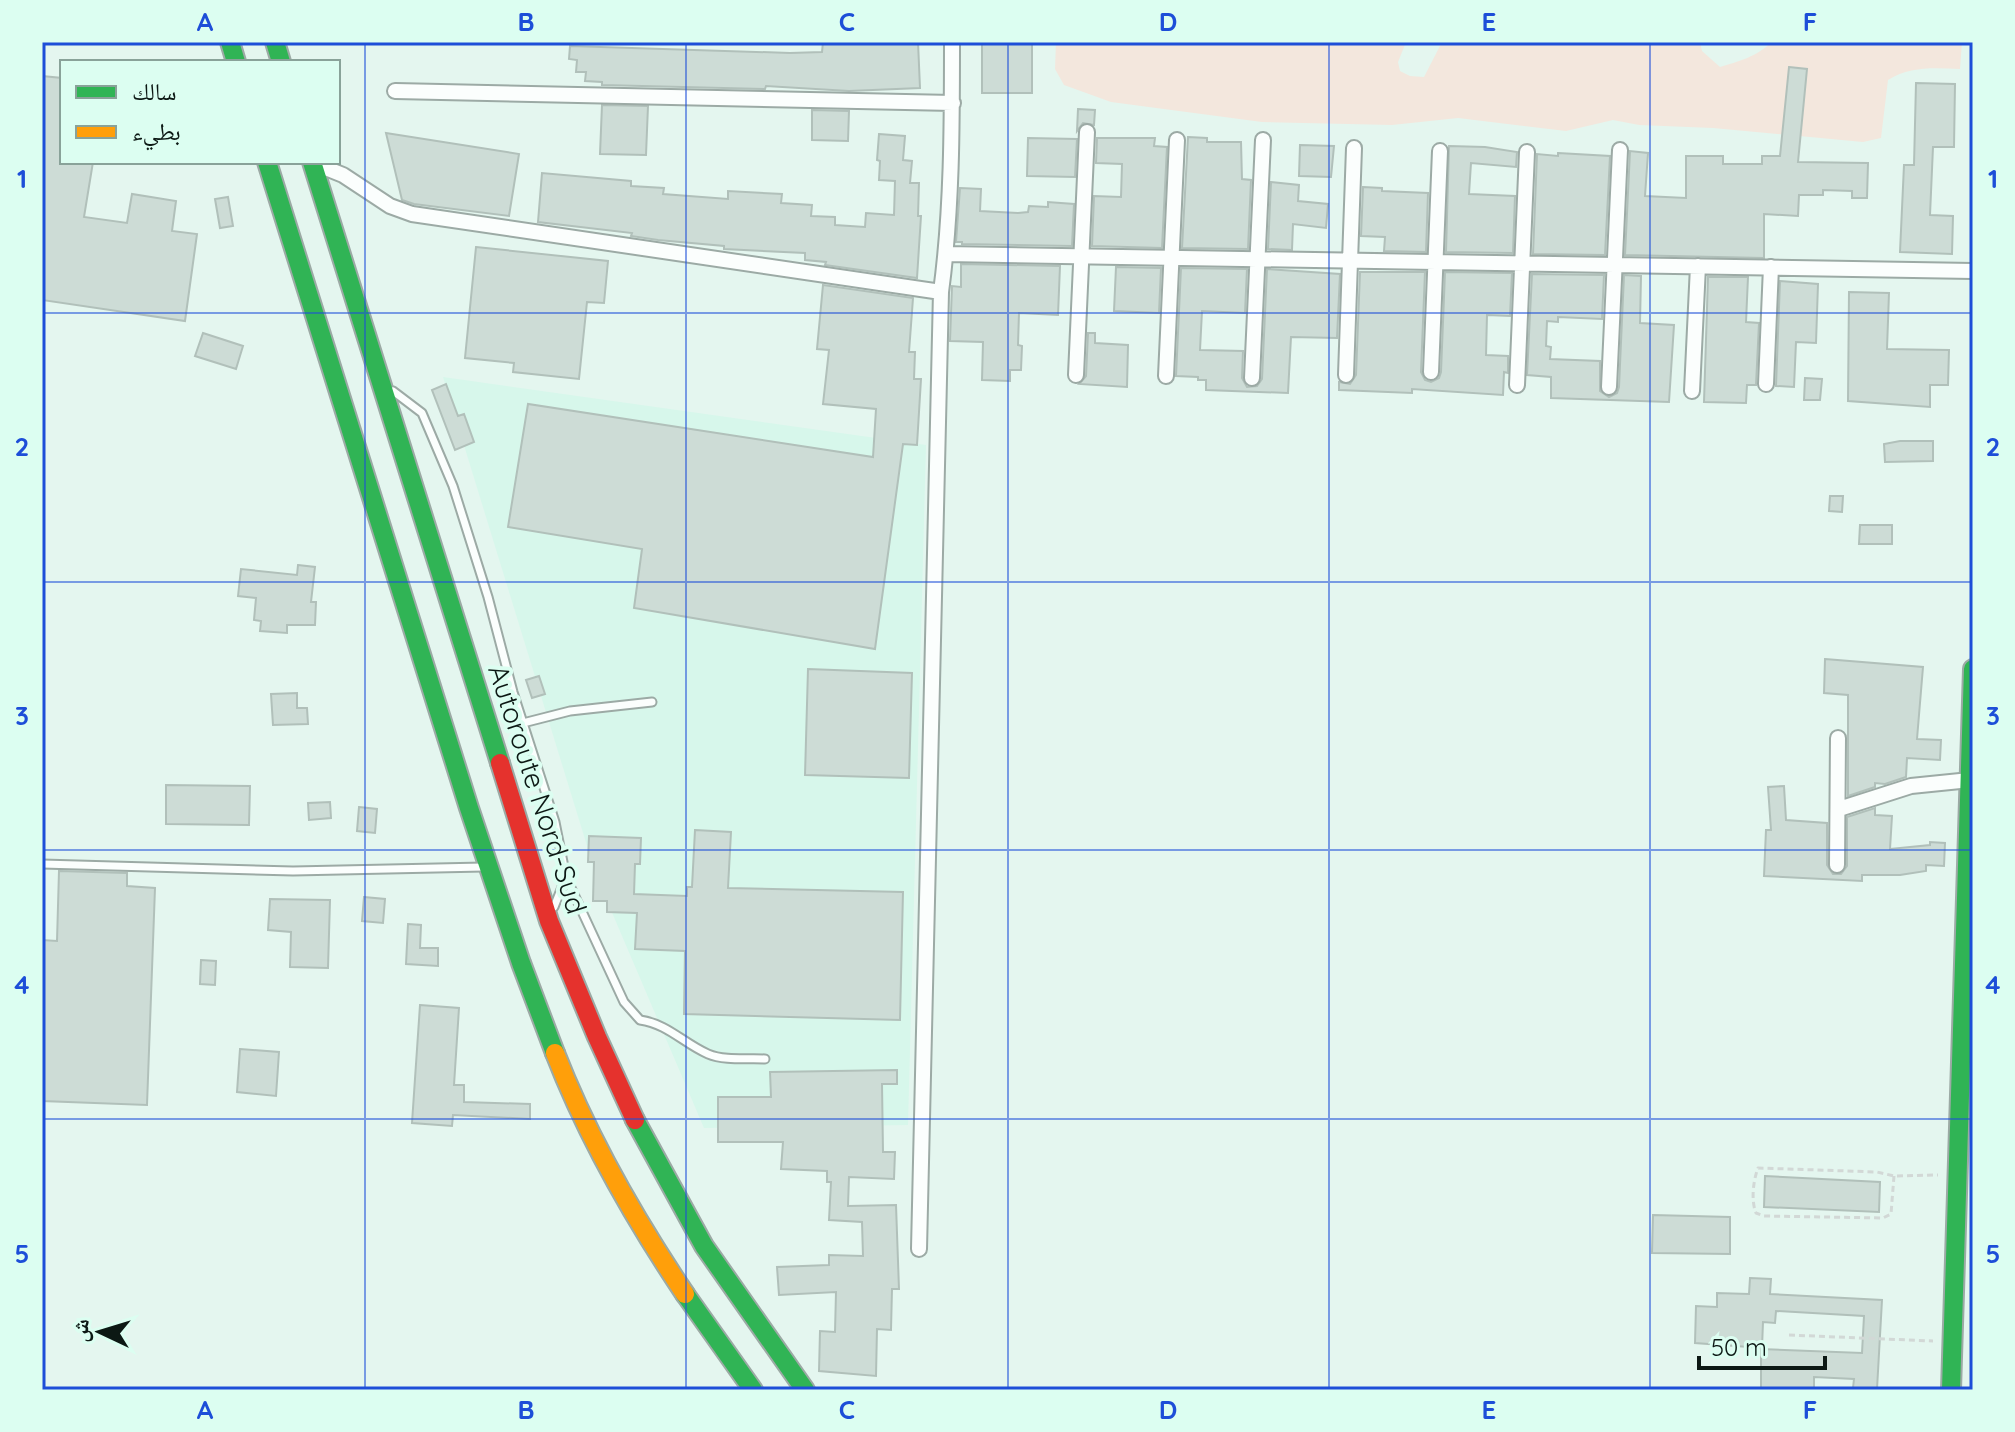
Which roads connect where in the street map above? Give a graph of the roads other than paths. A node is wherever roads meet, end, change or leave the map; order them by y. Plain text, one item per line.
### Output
1 (952, 42) edge
2 (395, 91) dead end
3 (953, 103) junction
4 (1087, 132) dead end
5 (1177, 140) dead end
6 (1263, 140) dead end
7 (1354, 148) dead end
8 (1620, 150) dead end
9 (1440, 151) dead end
10 (1527, 152) dead end
11 (268, 164) edge
12 (313, 164) edge
13 (316, 164) edge
14 (946, 254) junction
15 (1081, 255) junction
16 (1172, 257) junction
17 (1258, 258) junction
18 (1349, 260) junction
19 (1435, 261) junction
20 (1523, 263) junction
21 (1613, 264) junction
22 (1698, 266) junction
23 (1771, 267) junction
24 (1973, 271) edge
25 (941, 292) junction
26 (1431, 372) dead end
27 (1076, 375) dead end
28 (1346, 375) dead end
29 (1166, 376) dead end
30 (1252, 378) dead end
31 (381, 381) junction
32 (1766, 384) dead end
33 (1517, 385) dead end
34 (1609, 387) dead end
35 (1692, 391) dead end
36 (1973, 669) edge
37 (652, 702) dead end
38 (523, 723) junction
39 (1838, 738) dead end
40 (1970, 780) junction
41 (1971, 807) edge
42 (1839, 809) junction
43 (42, 864) edge
44 (1837, 865) dead end
45 (489, 867) junction
46 (566, 877) junction
47 (549, 921) junction
48 (765, 1059) dead end
49 (1968, 1063) edge
50 (919, 1249) dead end
51 (753, 1390) edge
52 (805, 1390) edge
53 (1951, 1390) edge

1 - 3 street
2 - 3 street
3 - 14 street
4 - 15 street
5 - 16 street
6 - 17 street
7 - 18 street
8 - 21 street
9 - 19 street
10 - 20 street
11 - 45 main road
12 - 31 main road, Autoroute Nord-Sud
13 - 25 street
14 - 15 street
14 - 25 street
15 - 16 street
15 - 27 street
16 - 17 street
16 - 29 street
17 - 18 street
17 - 30 street
18 - 19 street
18 - 28 street
19 - 20 street
19 - 26 street
20 - 21 street
20 - 33 street
21 - 22 street
21 - 34 street
22 - 23 street
22 - 35 street
23 - 24 street
23 - 32 street
25 - 50 street
31 - 38 lane
31 - 47 main road, Autoroute Nord-Sud
36 - 40 main road
37 - 38 lane
38 - 46 lane
39 - 42 street
40 - 41 main road
40 - 42 street
41 - 49 main road
42 - 44 street
43 - 45 lane
45 - 51 main road
46 - 47 lane
46 - 48 lane
47 - 52 main road, Autoroute Nord-Sud
49 - 53 main road

